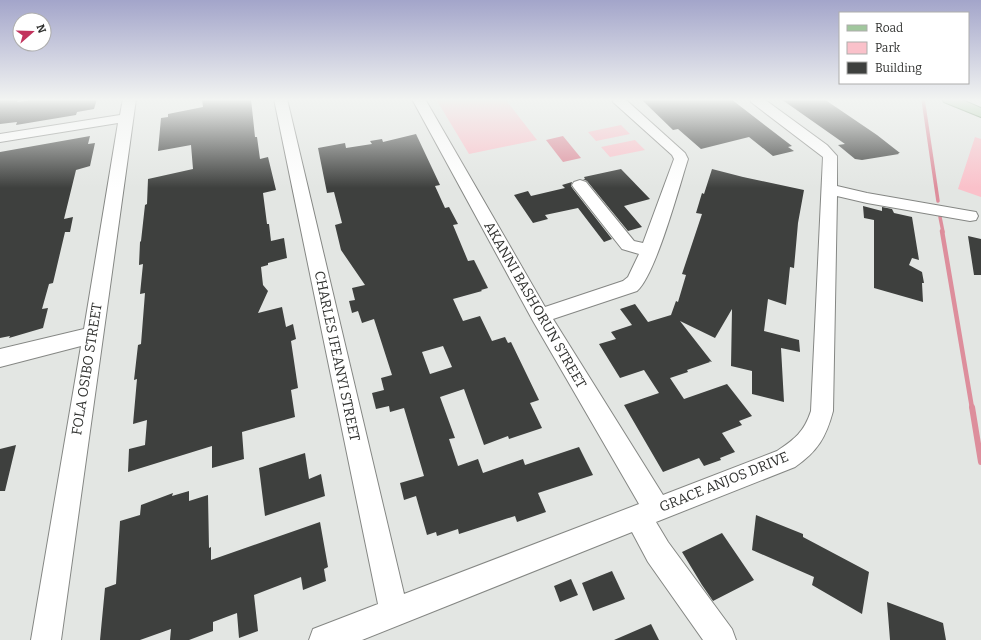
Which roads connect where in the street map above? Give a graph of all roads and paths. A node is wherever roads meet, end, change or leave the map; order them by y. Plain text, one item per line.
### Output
1 (39, 129) edge
2 (124, 129) edge
3 (287, 129) edge
4 (435, 129) edge
5 (651, 129) edge
6 (796, 129) edge
7 (0, 138) edge
8 (580, 185) dead end
9 (830, 189) junction
10 (970, 216) dead end
11 (649, 251) junction
12 (540, 316) junction
13 (92, 335) junction
14 (0, 358) edge
15 (647, 513) junction
16 (394, 613) junction
17 (46, 640) edge
18 (324, 640) edge
19 (721, 640) edge

1 - 7 street
2 - 13 street, FOLA OSIBO STREET
3 - 16 street, CHARLES IFEANYI STREET
4 - 12 street, AKANNI BASHORUN STREET
5 - 11 street
6 - 9 street, GRACE ANJOS DRIVE
8 - 11 street
9 - 10 street
9 - 15 street, GRACE ANJOS DRIVE
11 - 12 street
12 - 15 street, AKANNI BASHORUN STREET
13 - 14 street
13 - 17 street, FOLA OSIBO STREET
15 - 16 street, GRACE ANJOS DRIVE
15 - 19 street, AKANNI BASHORUN STREET
16 - 18 street, GRACE ANJOS DRIVE

